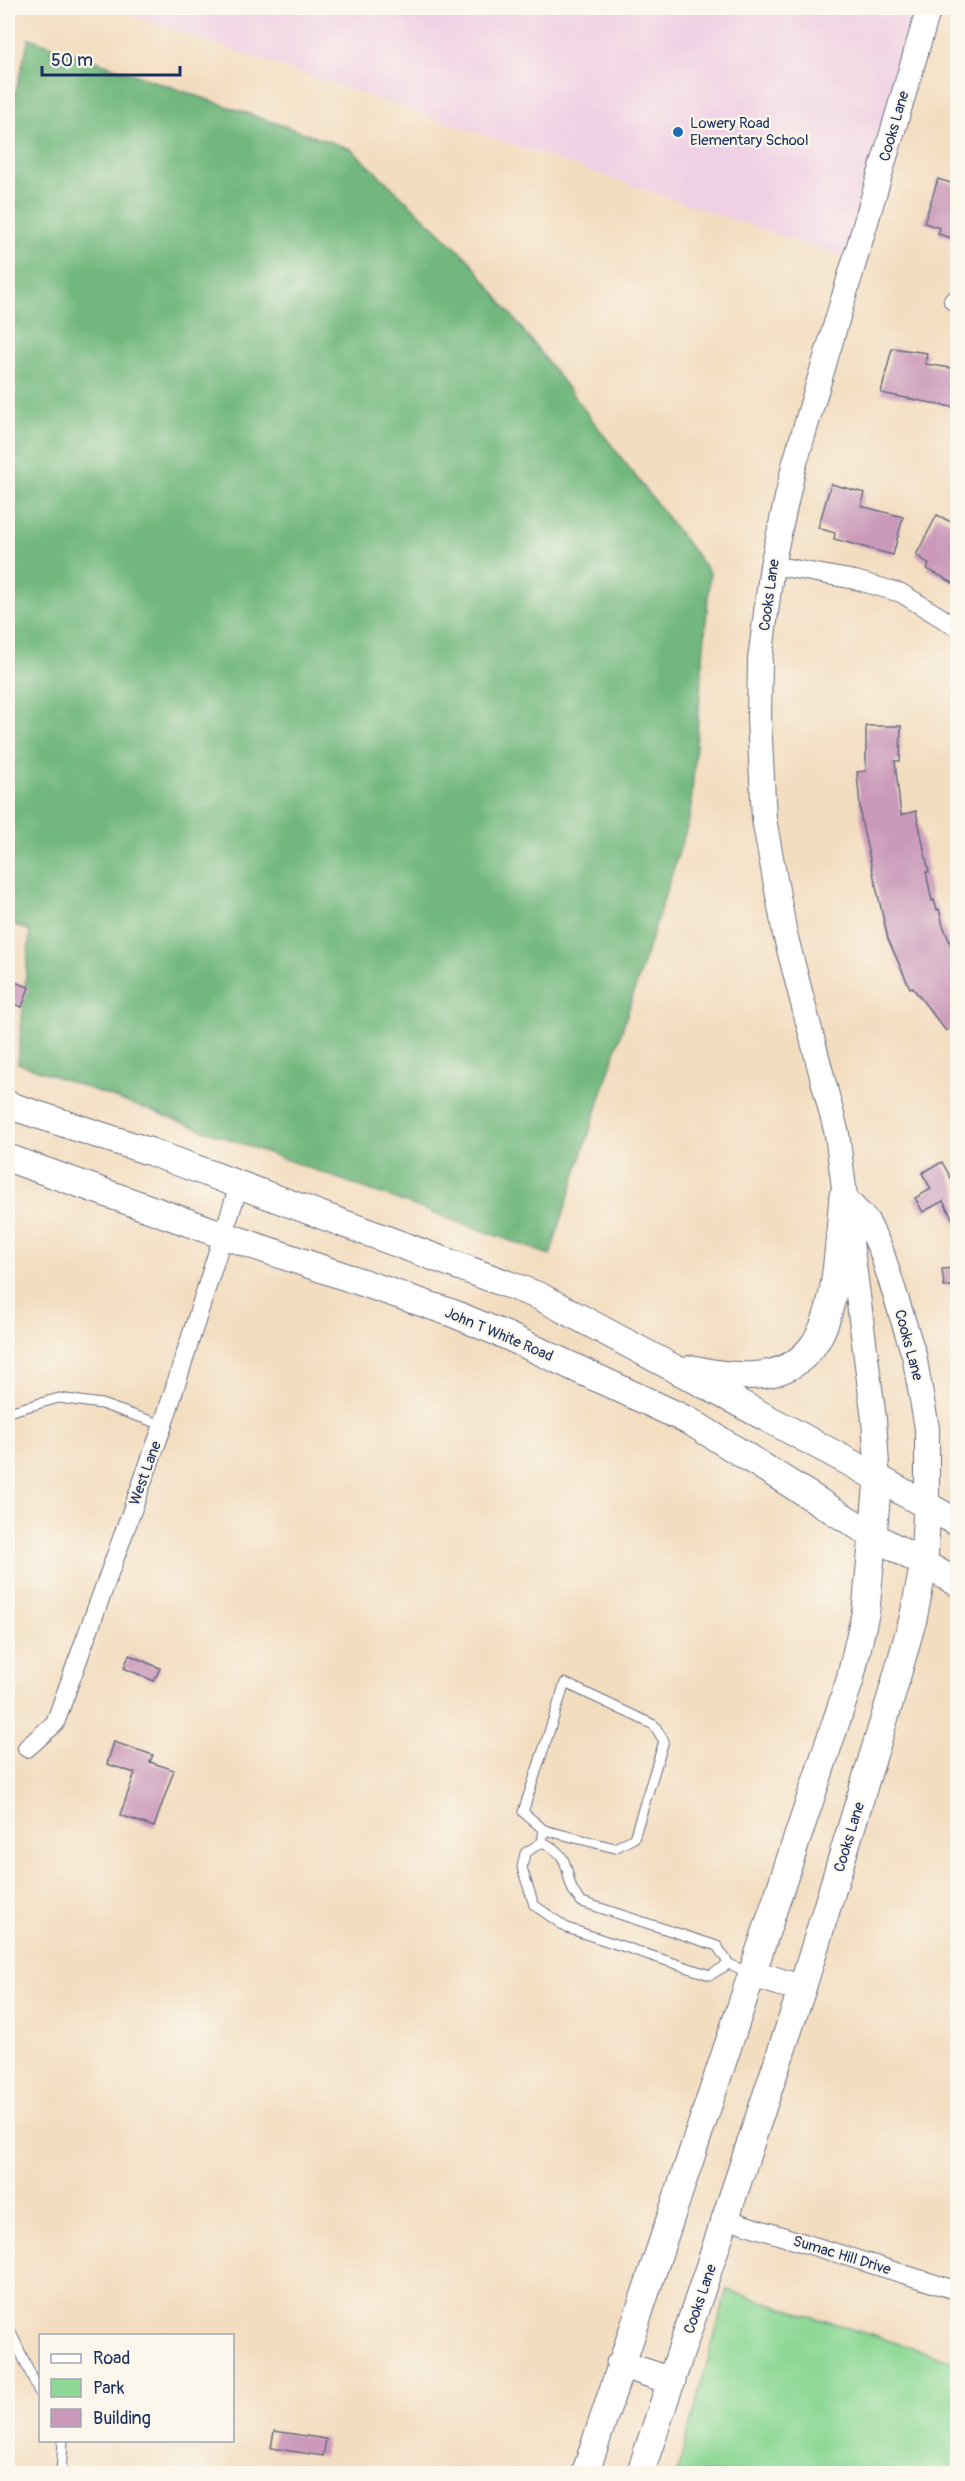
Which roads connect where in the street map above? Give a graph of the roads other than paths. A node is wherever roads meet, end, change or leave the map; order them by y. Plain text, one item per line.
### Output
1 (929, 8) edge
2 (772, 565) junction
3 (957, 628) edge
4 (8, 1105) edge
5 (8, 1158) edge
6 (240, 1185) junction
7 (843, 1196) junction
8 (223, 1235) junction
9 (658, 1361) junction
10 (8, 1413) edge
11 (163, 1425) junction
12 (878, 1480) junction
13 (927, 1505) junction
14 (957, 1523) edge
15 (874, 1536) junction
16 (924, 1564) junction
17 (957, 1583) edge
18 (27, 1748) dead end
19 (544, 1830) junction
20 (542, 1842) junction
21 (740, 1969) junction
22 (802, 1989) junction
23 (727, 2219) junction
24 (957, 2291) edge
25 (8, 2326) edge
26 (620, 2364) junction
27 (672, 2381) junction
28 (39, 2392) edge
29 (63, 2442) edge
30 (61, 2474) edge
31 (585, 2474) edge
32 (640, 2474) edge

1 - 2 street, Cooks Lane
2 - 3 street
2 - 7 street, Cooks Lane
4 - 6 main road
5 - 8 main road, John T White Road
6 - 8 street, West Lane
6 - 9 main road
7 - 9 main road
7 - 12 street, Cooks Lane
7 - 13 street, Cooks Lane
8 - 11 street, West Lane
8 - 15 main road, John T White Road
9 - 12 main road
10 - 11 lane
11 - 18 street, West Lane
12 - 13 main road
12 - 15 main road, Cooks Lane
13 - 14 main road
13 - 16 main road, Cooks Lane
15 - 16 main road, John T White Road
15 - 21 main road, Cooks Lane
16 - 17 main road, John T White Road
16 - 22 main road, Cooks Lane
19 - 19 lane
19 - 20 lane
20 - 21 lane
20 - 21 lane
21 - 22 main road
21 - 26 main road, Cooks Lane
22 - 23 main road, Cooks Lane
23 - 24 street, Sumac Hill Drive
23 - 27 main road, Cooks Lane
25 - 28 lane
26 - 27 main road
26 - 31 main road, Cooks Lane
27 - 32 main road, Cooks Lane
29 - 30 lane

